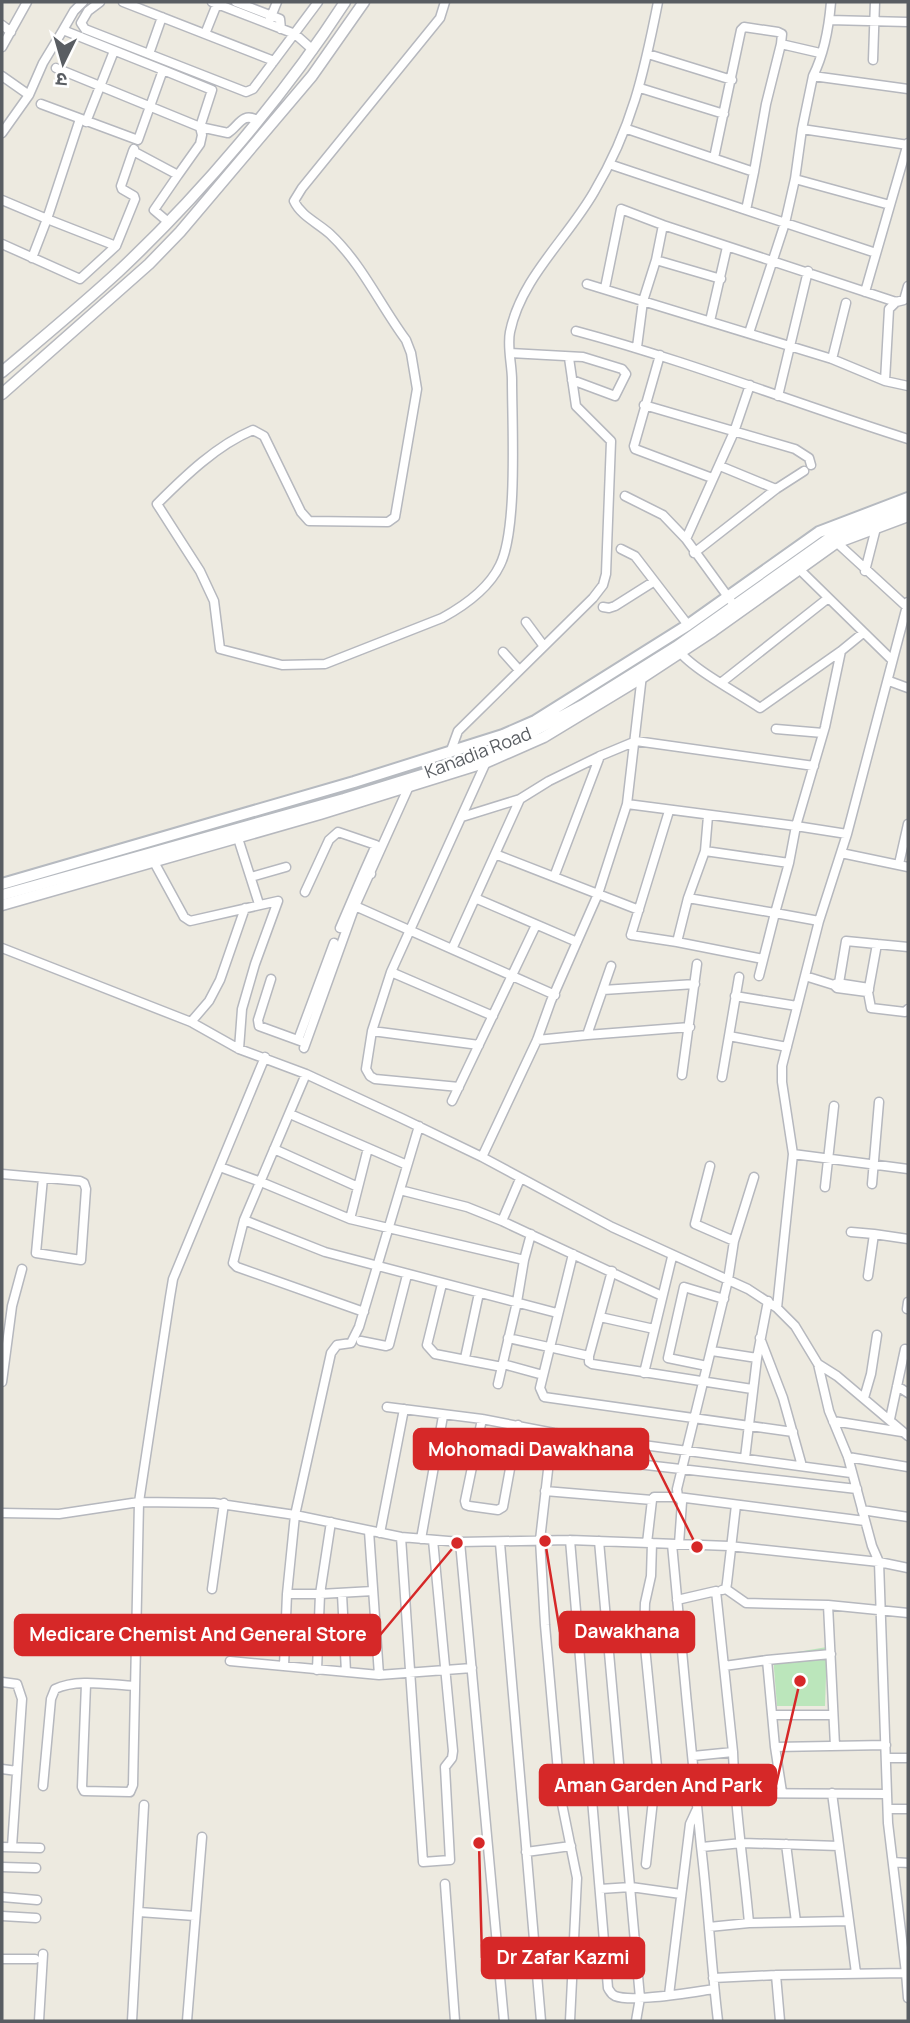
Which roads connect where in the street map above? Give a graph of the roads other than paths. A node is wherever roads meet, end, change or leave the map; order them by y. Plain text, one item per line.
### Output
1 (27, 2) edge
2 (83, 2) edge
3 (100, 2) edge
4 (123, 2) edge
5 (236, 2) edge
6 (277, 2) edge
7 (317, 2) edge
8 (345, 2) edge
9 (363, 2) edge
10 (445, 2) edge
11 (658, 2) edge
12 (831, 2) edge
13 (875, 2) edge
14 (214, 3) edge
15 (162, 17) junction
16 (270, 20) junction
17 (830, 20) junction
18 (874, 21) junction
19 (908, 22) edge
20 (2, 25) edge
21 (63, 30) junction
22 (10, 32) junction
23 (205, 34) junction
24 (295, 34) junction
25 (781, 44) junction
26 (2, 47) edge
27 (313, 50) junction
28 (114, 51) junction
29 (820, 53) junction
30 (149, 54) junction
31 (648, 54) junction
32 (873, 60) dead end
33 (274, 61) junction
34 (56, 68) dead end
35 (163, 70) junction
36 (2, 76) edge
37 (813, 76) junction
38 (732, 80) junction
39 (100, 85) junction
40 (640, 88) junction
41 (908, 89) edge
42 (29, 95) junction
43 (41, 104) dead end
44 (150, 105) junction
45 (724, 114) junction
46 (257, 120) junction
47 (83, 121) junction
48 (200, 127) junction
49 (627, 129) junction
50 (802, 129) junction
51 (2, 132) edge
52 (138, 140) junction
53 (908, 145) edge
54 (133, 150) junction
55 (714, 158) junction
56 (609, 164) junction
57 (754, 172) junction
58 (178, 176) junction
59 (795, 179) junction
60 (2, 200) edge
61 (890, 205) junction
62 (746, 210) junction
63 (47, 219) junction
64 (167, 221) junction
65 (785, 223) junction
66 (663, 225) junction
67 (2, 244) edge
68 (116, 246) junction
69 (727, 247) junction
70 (876, 253) junction
71 (32, 258) junction
72 (656, 260) junction
73 (771, 261) junction
74 (808, 271) junction
75 (721, 279) junction
76 (587, 284) dead end
77 (908, 286) edge
78 (605, 288) junction
79 (865, 292) junction
80 (643, 301) junction
81 (896, 302) junction
82 (846, 303) dead end
83 (710, 321) junction
84 (576, 331) dead end
85 (749, 333) junction
86 (789, 346) junction
87 (636, 347) junction
88 (510, 353) junction
89 (660, 355) junction
90 (569, 358) junction
91 (832, 359) junction
92 (2, 372) edge
93 (572, 380) junction
94 (885, 381) junction
95 (750, 385) junction
96 (908, 386) edge
97 (2, 394) edge
98 (778, 397) junction
99 (644, 405) junction
100 (734, 432) junction
101 (908, 439) edge
102 (720, 466) junction
103 (712, 478) junction
104 (776, 489) junction
105 (625, 496) dead end
106 (908, 498) edge
107 (908, 508) edge
108 (908, 516) edge
109 (875, 524) junction
110 (686, 539) junction
111 (834, 540) junction
112 (621, 549) dead end
113 (694, 553) junction
114 (796, 566) junction
115 (865, 571) junction
116 (653, 582) junction
117 (827, 599) junction
118 (731, 602) junction
119 (907, 604) edge
120 (603, 607) dead end
121 (526, 622) dead end
122 (688, 625) junction
123 (710, 628) junction
124 (863, 633) junction
125 (544, 645) junction
126 (678, 650) junction
127 (841, 651) junction
128 (503, 652) dead end
129 (892, 660) junction
130 (519, 670) junction
131 (642, 673) junction
132 (889, 681) junction
133 (722, 682) junction
134 (908, 688) edge
135 (776, 729) dead end
136 (823, 733) junction
137 (636, 741) junction
138 (515, 745) junction
139 (492, 751) junction
140 (450, 753) junction
141 (600, 755) junction
142 (486, 762) junction
143 (814, 766) junction
144 (410, 781) junction
145 (520, 799) junction
146 (628, 804) junction
147 (669, 811) junction
148 (708, 816) junction
149 (461, 817) junction
150 (908, 824) edge
151 (796, 826) junction
152 (236, 834) junction
153 (846, 834) junction
154 (705, 851) junction
155 (841, 853) junction
156 (495, 854) junction
157 (154, 862) junction
158 (789, 863) junction
159 (899, 864) junction
160 (286, 867) dead end
161 (908, 867) edge
162 (368, 873) junction
163 (251, 877) junction
164 (554, 877) junction
165 (2, 884) edge
166 (305, 892) dead end
167 (598, 894) junction
168 (2, 895) edge
169 (475, 898) junction
170 (688, 898) junction
171 (259, 904) junction
172 (2, 905) edge
173 (245, 908) junction
174 (351, 910) junction
175 (639, 910) junction
176 (775, 913) junction
177 (819, 920) junction
178 (536, 925) junction
179 (340, 928) dead end
180 (411, 931) junction
181 (578, 942) junction
182 (677, 942) junction
183 (334, 943) dead end
184 (877, 944) junction
185 (908, 947) edge
186 (2, 948) edge
187 (452, 949) junction
188 (763, 959) junction
189 (697, 964) dead end
190 (611, 966) dead end
191 (391, 972) junction
192 (512, 976) junction
193 (759, 976) dead end
194 (805, 976) junction
195 (739, 977) dead end
196 (271, 979) dead end
197 (695, 984) junction
198 (837, 984) junction
199 (603, 990) junction
200 (868, 990) junction
201 (320, 991) junction
202 (555, 995) junction
203 (736, 996) junction
204 (797, 1006) junction
205 (908, 1009) edge
206 (493, 1016) junction
207 (191, 1022) junction
208 (690, 1027) junction
209 (372, 1031) junction
210 (587, 1035) junction
211 (729, 1036) junction
212 (537, 1040) junction
213 (479, 1045) junction
214 (787, 1047) junction
215 (239, 1049) junction
216 (265, 1057) junction
217 (306, 1074) junction
218 (682, 1075) dead end
219 (722, 1077) dead end
220 (459, 1087) junction
221 (452, 1101) dead end
222 (879, 1102) dead end
223 (834, 1106) dead end
224 (290, 1114) junction
225 (419, 1126) junction
226 (368, 1148) junction
227 (274, 1149) junction
228 (793, 1154) junction
229 (482, 1157) junction
230 (828, 1158) junction
231 (872, 1164) junction
232 (407, 1165) junction
233 (710, 1166) dead end
234 (220, 1167) junction
235 (908, 1169) edge
236 (2, 1174) edge
237 (754, 1177) dead end
238 (43, 1178) junction
239 (520, 1179) junction
240 (261, 1182) junction
241 (872, 1184) dead end
242 (358, 1187) junction
243 (825, 1187) dead end
244 (400, 1190) junction
245 (350, 1219) junction
246 (244, 1220) junction
247 (502, 1221) junction
248 (388, 1229) junction
249 (851, 1232) dead end
250 (531, 1234) junction
251 (874, 1234) junction
252 (908, 1239) edge
253 (734, 1241) junction
254 (573, 1254) junction
255 (672, 1257) junction
256 (524, 1260) junction
257 (378, 1265) junction
258 (22, 1269) dead end
259 (612, 1272) junction
260 (407, 1275) junction
261 (868, 1276) dead end
262 (728, 1280) junction
263 (442, 1284) junction
264 (479, 1293) junction
265 (663, 1296) junction
266 (723, 1299) junction
267 (768, 1301) junction
268 (517, 1302) junction
269 (908, 1302) edge
270 (777, 1308) junction
271 (907, 1309) edge
272 (364, 1312) junction
273 (557, 1313) junction
274 (600, 1317) junction
275 (654, 1329) junction
276 (877, 1335) dead end
277 (509, 1338) junction
278 (760, 1338) junction
279 (361, 1341) dead end
280 (549, 1347) junction
281 (905, 1349) dead end
282 (712, 1351) junction
283 (589, 1356) junction
284 (465, 1358) junction
285 (757, 1358) junction
286 (818, 1364) junction
287 (502, 1365) junction
288 (708, 1366) junction
289 (644, 1373) junction
290 (543, 1375) junction
291 (2, 1382) edge
292 (704, 1382) junction
293 (498, 1384) dead end
294 (897, 1386) junction
295 (752, 1389) junction
296 (908, 1393) edge
297 (864, 1398) junction
298 (387, 1407) dead end
299 (404, 1409) junction
300 (443, 1416) junction
301 (695, 1418) junction
302 (482, 1419) junction
303 (890, 1419) junction
304 (833, 1421) junction
305 (517, 1425) junction
306 (749, 1426) junction
307 (793, 1432) junction
308 (905, 1434) edge
309 (687, 1450) junction
310 (848, 1457) junction
311 (745, 1458) junction
312 (602, 1460) dead end
313 (802, 1466) junction
314 (908, 1467) edge
315 (682, 1468) junction
316 (548, 1470) dead end
317 (851, 1473) junction
318 (857, 1489) junction
319 (545, 1491) junction
320 (678, 1497) junction
321 (652, 1500) junction
322 (139, 1502) junction
323 (224, 1503) junction
324 (736, 1505) junction
325 (862, 1510) junction
326 (2, 1513) edge
327 (295, 1515) junction
328 (908, 1517) edge
329 (865, 1521) junction
330 (331, 1522) junction
331 (369, 1531) junction
332 (380, 1533) junction
333 (401, 1537) junction
334 (421, 1539) junction
335 (570, 1539) junction
336 (433, 1540) junction
337 (540, 1540) junction
338 (599, 1541) junction
339 (460, 1542) junction
340 (500, 1543) junction
341 (650, 1543) junction
342 (676, 1544) junction
343 (729, 1546) junction
344 (879, 1562) junction
345 (908, 1568) edge
346 (212, 1589) dead end
347 (726, 1589) junction
348 (373, 1591) junction
349 (716, 1591) junction
350 (287, 1594) junction
351 (320, 1594) junction
352 (342, 1594) junction
353 (677, 1600) junction
354 (828, 1605) junction
355 (880, 1609) junction
356 (908, 1613) edge
357 (831, 1654) junction
358 (768, 1660) junction
359 (230, 1661) dead end
360 (724, 1665) junction
361 (285, 1666) junction
362 (472, 1668) junction
363 (317, 1670) junction
364 (444, 1671) junction
365 (346, 1672) junction
366 (411, 1674) junction
367 (379, 1675) junction
368 (2, 1682) edge
369 (86, 1684) junction
370 (135, 1686) junction
371 (772, 1715) junction
372 (833, 1715) junction
373 (886, 1745) junction
374 (835, 1746) junction
375 (775, 1747) junction
376 (733, 1752) junction
377 (693, 1756) junction
378 (886, 1758) junction
379 (908, 1758) edge
380 (2, 1769) edge
381 (17, 1771) junction
382 (43, 1786) dead end
383 (735, 1793) junction
384 (782, 1793) junction
385 (832, 1793) junction
386 (887, 1794) junction
387 (660, 1797) junction
388 (696, 1800) junction
389 (144, 1805) dead end
390 (887, 1809) junction
391 (908, 1809) edge
392 (694, 1824) junction
393 (202, 1837) dead end
394 (742, 1843) junction
395 (786, 1844) junction
396 (571, 1846) junction
397 (839, 1846) junction
398 (2, 1847) edge
399 (12, 1847) junction
400 (702, 1847) junction
401 (40, 1848) dead end
402 (526, 1852) junction
403 (893, 1862) junction
404 (908, 1863) edge
405 (646, 1864) dead end
406 (2, 1867) edge
407 (36, 1868) dead end
408 (445, 1884) dead end
409 (631, 1887) junction
410 (600, 1889) junction
411 (681, 1894) junction
412 (2, 1897) edge
413 (37, 1900) dead end
414 (139, 1912) junction
415 (2, 1916) edge
416 (195, 1916) junction
417 (36, 1918) dead end
418 (796, 1922) junction
419 (849, 1922) junction
420 (749, 1923) junction
421 (709, 1927) junction
422 (2, 1959) edge
423 (856, 1973) junction
424 (907, 1973) edge
425 (776, 1975) junction
426 (713, 1978) junction
427 (715, 1989) junction
428 (669, 1995) junction
429 (640, 1998) junction
430 (908, 1998) edge
431 (39, 2021) edge
432 (132, 2021) edge
433 (187, 2021) edge
434 (455, 2021) edge
435 (504, 2021) edge
436 (541, 2021) edge
437 (570, 2021) edge
438 (636, 2021) edge
439 (718, 2021) edge
440 (780, 2021) edge

1 - 22 street
2 - 21 street
3 - 30 street
4 - 15 street
5 - 16 street
6 - 16 street
7 - 24 street
8 - 27 street
9 - 97 street
10 - 88 street
11 - 31 street
12 - 17 street
13 - 18 street
14 - 16 street
14 - 23 street
15 - 23 street
15 - 30 street
16 - 24 street
17 - 18 street
17 - 29 street
18 - 19 street
18 - 32 street
20 - 22 street
21 - 28 street
21 - 42 street
22 - 26 street
23 - 33 street
24 - 27 street
24 - 33 street
25 - 29 street
25 - 38 street
25 - 57 street
27 - 46 street
28 - 35 street
28 - 39 street
29 - 37 street
30 - 33 street
31 - 38 street
31 - 40 street
34 - 39 street
35 - 44 street
35 - 48 street
36 - 42 street
37 - 41 street
37 - 50 street
38 - 45 street
39 - 44 street
39 - 47 street
40 - 45 street
40 - 49 street
42 - 51 street
43 - 47 street
44 - 48 street
44 - 52 street
45 - 55 street
46 - 48 street
46 - 64 street
47 - 52 street
47 - 63 street
48 - 58 street
49 - 55 street
49 - 56 street
50 - 53 street
50 - 59 street
52 - 54 street
53 - 61 street
54 - 58 street
54 - 68 street
55 - 57 street
56 - 62 street
56 - 88 street
57 - 62 street
58 - 64 street
59 - 61 street
59 - 65 street
60 - 63 street
61 - 70 street
62 - 65 street
63 - 68 street
63 - 71 street
64 - 92 street
65 - 70 street
65 - 73 street
66 - 69 street
66 - 72 street
66 - 78 street
67 - 71 street
68 - 71 street
69 - 73 street
69 - 75 street
70 - 79 street
72 - 75 street
72 - 80 street
73 - 74 street
73 - 85 street
74 - 79 street
74 - 86 street
75 - 83 street
76 - 78 street
77 - 81 street
78 - 80 street
79 - 81 street
80 - 83 street
80 - 87 street
81 - 94 street
82 - 91 street
83 - 85 street
84 - 87 street
85 - 86 street
86 - 91 street
86 - 98 street
87 - 89 street
88 - 90 street
89 - 95 street
89 - 99 street
90 - 93 street
90 - 93 street
91 - 94 street
93 - 125 street
94 - 96 street
95 - 98 street
95 - 100 street
98 - 101 street
99 - 100 street
99 - 103 street
100 - 102 street
100 - 104 street
102 - 103 street
102 - 104 street
103 - 110 street
104 - 113 street
105 - 110 street
106 - 118 main road, Kanadia Road
107 - 109 main road, Kanadia Road
108 - 109 street
109 - 111 main road, Kanadia Road
109 - 115 street
110 - 113 street
111 - 114 main road, Kanadia Road
111 - 115 street
112 - 116 street
113 - 118 street
114 - 117 street
114 - 118 main road, Kanadia Road
114 - 123 street
115 - 119 street
116 - 120 street
116 - 122 street
117 - 124 street
117 - 133 street
118 - 122 main road, Kanadia Road
118 - 123 main road, Kanadia Road
119 - 129 street
121 - 125 street
122 - 140 main road, Kanadia Road
123 - 126 main road, Kanadia Road
124 - 127 street
124 - 129 street
125 - 130 street
126 - 131 main road, Kanadia Road
126 - 133 street
127 - 133 street
127 - 136 street
128 - 130 street
129 - 132 street
130 - 140 street
131 - 137 street
131 - 138 main road, Kanadia Road
132 - 134 street
132 - 153 street
135 - 136 street
136 - 143 street
137 - 141 street
137 - 143 street
137 - 146 street
138 - 139 main road, Kanadia Road
138 - 142 street
139 - 142 street
139 - 144 main road, Kanadia Road
140 - 165 main road, Kanadia Road
141 - 145 street
141 - 164 street
142 - 144 street
142 - 149 street
143 - 151 street
144 - 152 main road, Kanadia Road
144 - 162 street
145 - 149 street
145 - 156 street
146 - 147 street
146 - 167 street
147 - 148 street
147 - 175 street
148 - 151 street
148 - 154 street
149 - 180 street
150 - 159 street
151 - 153 street
151 - 158 street
152 - 157 street
152 - 163 street
152 - 168 main road, Kanadia Road
153 - 155 street
154 - 158 street
154 - 170 street
155 - 159 street
155 - 177 street
156 - 164 street
156 - 169 street
157 - 172 street
157 - 173 street
158 - 176 street
159 - 161 street
160 - 163 street
162 - 166 street
162 - 174 street
163 - 171 street
164 - 167 street
167 - 175 street
167 - 181 street
169 - 178 street
169 - 187 street
170 - 176 street
170 - 182 street
171 - 173 street
171 - 215 street
173 - 207 street
174 - 179 street
174 - 180 street
174 - 201 street
175 - 182 street
176 - 177 street
176 - 188 street
177 - 194 street
178 - 181 street
178 - 192 street
180 - 187 street
180 - 191 street
181 - 202 street
182 - 188 street
183 - 201 street
184 - 185 street
184 - 198 street
184 - 200 street
186 - 207 street
187 - 192 street
188 - 193 street
189 - 197 street
190 - 199 street
191 - 206 street
191 - 209 street
192 - 202 street
192 - 206 street
194 - 198 street
194 - 204 street
195 - 203 street
196 - 201 street
197 - 199 street
197 - 208 street
198 - 200 street
199 - 210 street
200 - 205 street
202 - 212 street
203 - 204 street
203 - 211 street
204 - 214 street
206 - 213 street
207 - 215 street
208 - 210 street
208 - 218 street
209 - 213 street
209 - 220 street
210 - 212 street
211 - 214 street
211 - 219 street
212 - 229 street
213 - 220 street
214 - 228 street
215 - 216 street
216 - 217 street
216 - 234 street
217 - 224 street
217 - 225 street
220 - 221 street
222 - 231 street
223 - 230 street
224 - 226 street
224 - 227 street
225 - 229 street
225 - 232 street
226 - 232 street
226 - 242 street
227 - 240 street
227 - 242 street
228 - 230 street
228 - 270 street
229 - 239 street
230 - 231 street
230 - 243 street
231 - 235 street
231 - 241 street
232 - 244 street
233 - 253 street
234 - 240 street
234 - 322 street
236 - 238 street
237 - 253 street
238 - 238 street
239 - 247 street
239 - 255 street
240 - 245 street
240 - 246 street
242 - 245 street
244 - 247 street
244 - 248 street
245 - 248 street
246 - 257 street
246 - 272 street
247 - 250 street
248 - 256 street
248 - 257 street
249 - 251 street
250 - 254 street
250 - 256 street
251 - 252 street
251 - 261 street
253 - 262 street
254 - 259 street
254 - 273 street
255 - 262 street
255 - 265 street
256 - 268 street
257 - 260 street
257 - 272 street
258 - 291 street
259 - 265 street
259 - 274 street
260 - 263 street
260 - 279 street
262 - 266 street
262 - 267 street
263 - 264 street
263 - 284 street
264 - 268 street
264 - 284 street
265 - 275 street
266 - 282 street
266 - 288 street
267 - 270 street
267 - 278 street
268 - 273 street
268 - 277 street
269 - 271 street
270 - 286 street
272 - 327 street
273 - 280 street
274 - 275 street
274 - 283 street
275 - 289 street
276 - 297 street
277 - 280 street
277 - 287 street
278 - 285 street
278 - 307 street
280 - 283 street
280 - 290 street
281 - 294 street
282 - 285 street
282 - 288 street
283 - 289 street
284 - 287 street
285 - 295 street
286 - 297 street
286 - 304 street
287 - 290 street
287 - 293 street
288 - 292 street
289 - 292 street
290 - 301 street
292 - 295 street
292 - 301 street
294 - 296 street
294 - 303 street
295 - 306 street
297 - 303 street
298 - 299 street
299 - 300 street
299 - 332 street
300 - 302 street
300 - 334 street
301 - 306 street
301 - 309 street
302 - 305 street
302 - 305 street
303 - 308 street
304 - 308 street
304 - 310 street
305 - 309 street
306 - 307 street
306 - 311 street
307 - 313 street
309 - 311 street
309 - 315 street
310 - 314 street
310 - 317 street
311 - 313 street
312 - 315 street
313 - 317 street
315 - 318 street
315 - 320 street
316 - 319 street
317 - 318 street
318 - 325 street
319 - 321 street
319 - 337 street
320 - 321 street
320 - 324 street
320 - 342 street
321 - 341 street
322 - 323 street
322 - 326 street
322 - 370 street
323 - 327 street
323 - 346 street
324 - 329 street
324 - 343 street
325 - 328 street
325 - 329 street
327 - 330 street
327 - 350 street
329 - 344 street
330 - 331 street
330 - 351 street
331 - 332 street
331 - 348 street
332 - 333 street
333 - 334 street
333 - 366 street
334 - 336 street
335 - 337 street
335 - 338 street
335 - 410 street
336 - 339 street
336 - 364 street
337 - 340 street
337 - 396 street
338 - 341 street
338 - 409 street
339 - 340 street
339 - 362 street
340 - 402 street
341 - 342 street
341 - 387 street
342 - 343 street
342 - 353 street
343 - 344 street
343 - 347 street
344 - 345 street
344 - 355 street
347 - 349 street
347 - 354 street
348 - 352 street
348 - 367 street
349 - 353 street
349 - 360 street
350 - 351 street
350 - 361 street
351 - 352 street
351 - 363 street
352 - 365 street
353 - 377 street
354 - 355 street
354 - 357 street
355 - 356 street
355 - 373 street
357 - 358 street
357 - 372 street
358 - 360 street
358 - 371 street
359 - 361 street
360 - 376 street
361 - 363 street
362 - 364 street
362 - 435 street
363 - 365 street
364 - 366 street
364 - 366 street
365 - 367 street
366 - 367 street
368 - 381 street
369 - 370 street
369 - 370 street
369 - 382 street
371 - 372 street
371 - 375 street
372 - 374 street
373 - 374 street
373 - 378 street
374 - 375 street
375 - 384 street
376 - 377 street
376 - 383 street
377 - 388 street
378 - 379 street
378 - 386 street
380 - 381 street
381 - 399 street
383 - 384 street
383 - 388 street
383 - 394 street
384 - 385 street
385 - 386 street
385 - 397 street
386 - 390 street
387 - 388 street
387 - 405 street
388 - 392 street
389 - 414 street
390 - 391 street
390 - 403 street
392 - 400 street
392 - 411 street
393 - 416 street
394 - 395 street
394 - 400 street
394 - 420 street
395 - 397 street
395 - 418 street
396 - 402 street
396 - 437 street
397 - 419 street
398 - 399 street
399 - 401 street
400 - 421 street
402 - 436 street
403 - 404 street
403 - 424 street
406 - 407 street
408 - 434 street
409 - 410 street
409 - 411 street
409 - 429 street
410 - 429 street
411 - 428 street
412 - 413 street
414 - 416 street
414 - 432 street
415 - 417 street
416 - 433 street
418 - 419 street
418 - 420 street
419 - 423 street
420 - 421 street
421 - 426 street
422 - 431 street
423 - 424 street
423 - 425 street
424 - 430 street
425 - 426 street
425 - 440 street
426 - 427 street
427 - 428 street
427 - 439 street
428 - 429 street
429 - 438 street

